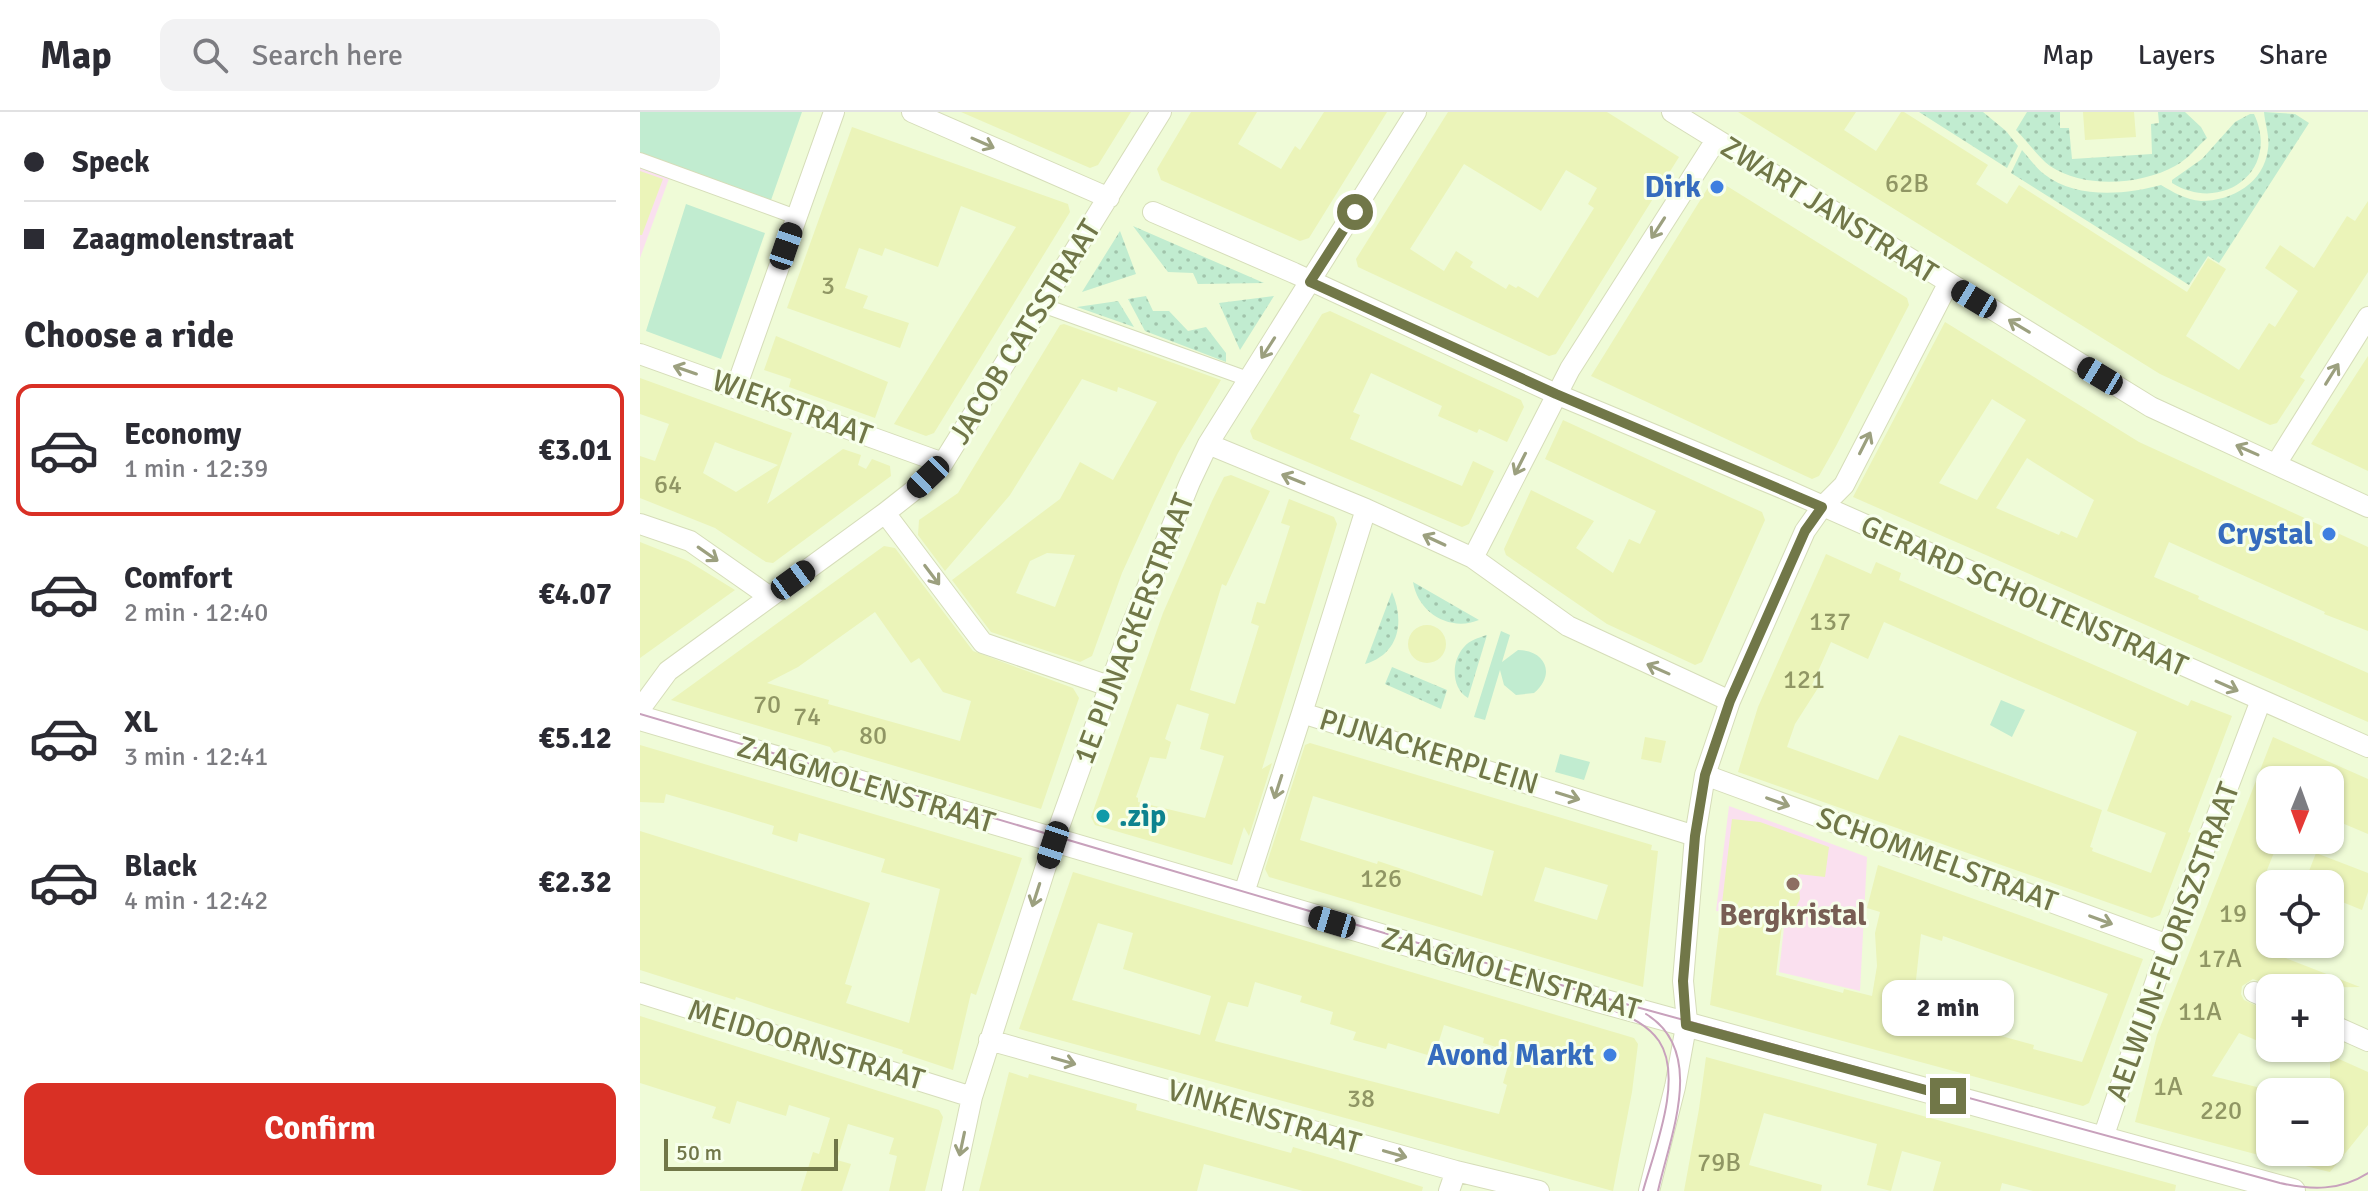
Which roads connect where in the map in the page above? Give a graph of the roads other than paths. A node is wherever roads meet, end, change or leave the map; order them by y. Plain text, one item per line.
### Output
1 (834, 112) edge
2 (912, 112) edge
3 (1161, 112) edge
4 (1416, 112) edge
5 (1672, 112) edge
6 (1716, 140) junction
7 (640, 160) edge
8 (1109, 198) junction
9 (1153, 212) dead end
10 (796, 217) junction
11 (1310, 282) junction
12 (1948, 284) junction
13 (1042, 305) junction
14 (2368, 317) edge
15 (640, 354) edge
16 (1248, 379) junction
17 (736, 388) junction
18 (1556, 394) junction
19 (1208, 444) junction
20 (943, 463) junction
21 (2276, 464) junction
22 (1822, 507) junction
23 (2368, 507) edge
24 (1366, 509) junction
25 (885, 513) junction
26 (640, 524) edge
27 (1473, 558) junction
28 (770, 597) junction
29 (1109, 686) junction
30 (2261, 700) junction
31 (1730, 701) junction
32 (640, 709) edge
33 (1302, 713) junction
34 (640, 718) edge
35 (2368, 747) edge
36 (1705, 775) junction
37 (1695, 836) junction
38 (1054, 841) junction
39 (1243, 896) junction
40 (2168, 945) junction
41 (640, 993) edge
42 (1686, 1025) junction
43 (2344, 1030) edge
44 (989, 1040) junction
45 (2368, 1041) edge
46 (972, 1097) junction
47 (2103, 1138) junction
48 (1452, 1181) edge
49 (952, 1191) edge
50 (1539, 1191) edge
51 (1649, 1191) edge
52 (2293, 1191) edge

1 - 10 street
2 -> 8 street
3 - 8 street, JACOB CATSSTRAAT
4 - 11 street, 1E PIJNACKERSTRAAT
5 - 6 street, ZWART JANSTRAAT
6 - 12 street, ZWART JANSTRAAT
6 -> 18 street
7 - 10 street
8 - 13 street, JACOB CATSSTRAAT
9 - 11 street, GERARD SCHOLTENSTRAAT
10 - 17 street
11 -> 16 street, 1E PIJNACKERSTRAAT
11 - 18 street, GERARD SCHOLTENSTRAAT
21 -> 12 street, ZWART JANSTRAAT
22 -> 12 street
13 - 16 street
13 - 20 street, JACOB CATSSTRAAT
21 -> 14 street
17 -> 15 street, WIEKSTRAAT
16 - 19 street, 1E PIJNACKERSTRAAT
17 - 20 street, WIEKSTRAAT
18 - 22 street, GERARD SCHOLTENSTRAAT
18 -> 27 street
24 -> 19 street
19 - 29 street, 1E PIJNACKERSTRAAT
20 - 25 street, JACOB CATSSTRAAT
21 - 23 street, ZWART JANSTRAAT
22 -> 30 street, GERARD SCHOLTENSTRAAT
22 - 31 street
27 -> 24 street
24 - 33 street, PIJNACKERPLEIN
25 - 28 street, JACOB CATSSTRAAT
25 -> 29 street
26 -> 28 street
31 -> 27 street
28 - 32 street, JACOB CATSSTRAAT
29 - 38 street, 1E PIJNACKERSTRAAT
30 - 35 street, GERARD SCHOLTENSTRAAT
30 - 40 street, AELWIJN-FLORISZSTRAAT
31 - 36 street
33 -> 37 street, PIJNACKERPLEIN
33 -> 39 street
34 - 38 street, ZAAGMOLENSTRAAT
36 - 37 street
36 -> 40 street, SCHOMMELSTRAAT
37 - 42 street
38 - 39 street, ZAAGMOLENSTRAAT
38 -> 44 street, 1E PIJNACKERSTRAAT
39 - 42 street, ZAAGMOLENSTRAAT
40 - 47 street, AELWIJN-FLORISZSTRAAT
41 - 46 street, MEIDOORNSTRAAT
42 - 47 street, ZAAGMOLENSTRAAT
42 - 51 street
43 - 45 street
44 - 46 street, 1E PIJNACKERSTRAAT
44 -> 48 street, VINKENSTRAAT
46 -> 49 street, 1E PIJNACKERSTRAAT
47 - 52 street, ZAAGMOLENSTRAAT
48 - 50 street, VINKENSTRAAT

